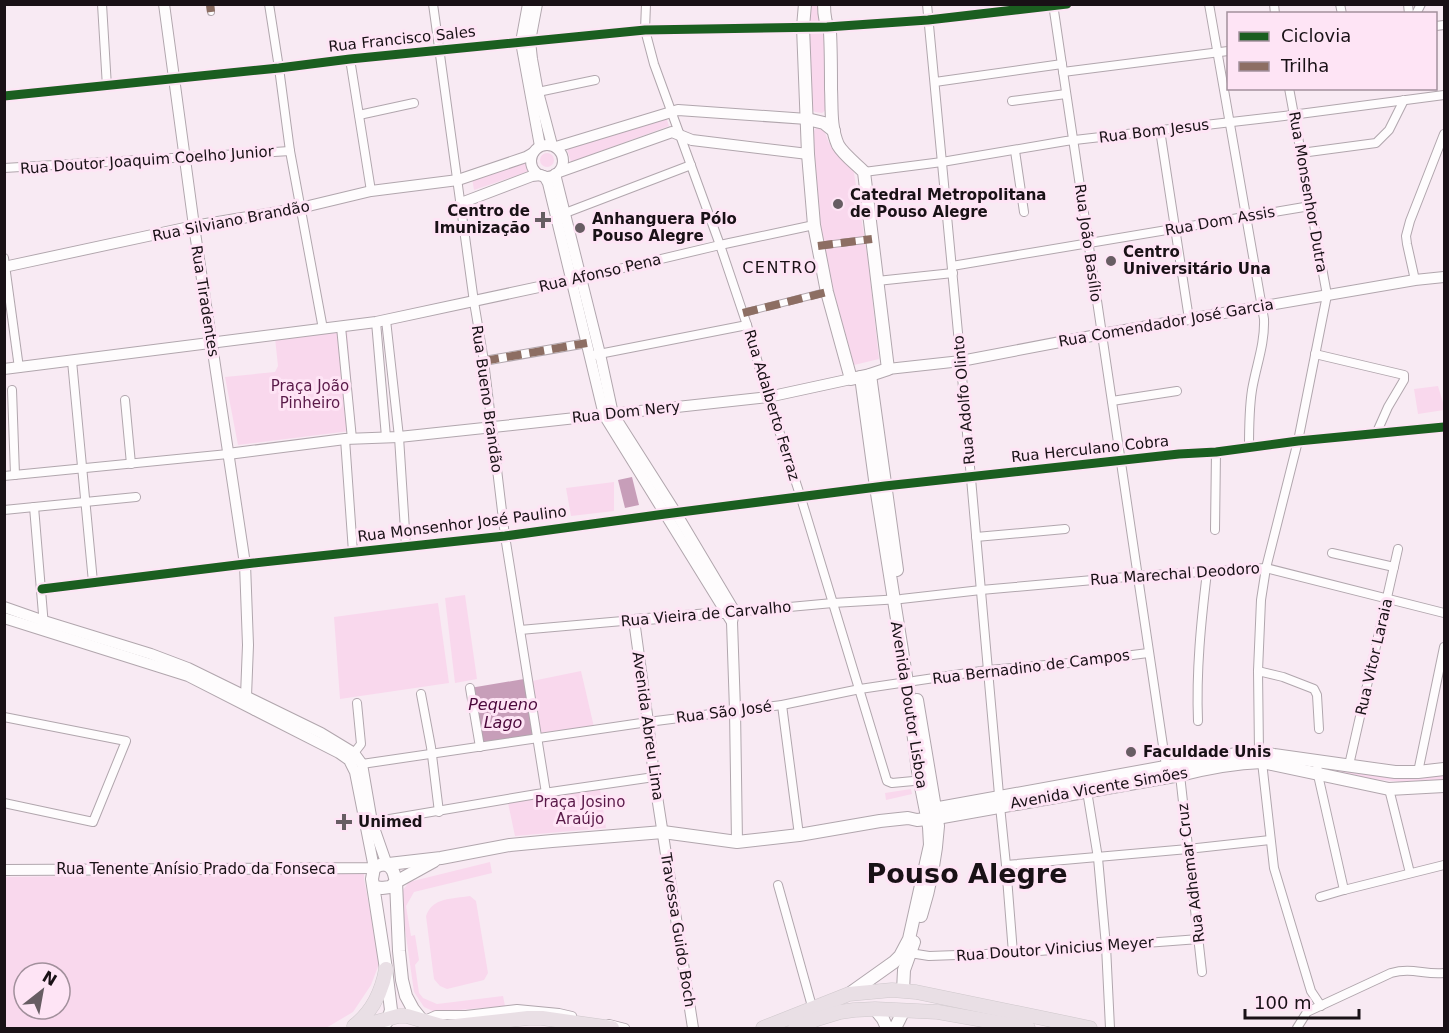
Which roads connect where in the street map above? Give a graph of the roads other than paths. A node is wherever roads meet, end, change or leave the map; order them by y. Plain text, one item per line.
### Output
1 (102, 4) edge
2 (164, 4) edge
3 (210, 4) edge
4 (269, 4) edge
5 (433, 4) edge
6 (528, 4) edge
7 (537, 4) edge
8 (646, 4) edge
9 (804, 4) edge
10 (824, 4) edge
11 (927, 4) edge
12 (1067, 4) edge
13 (1209, 4) edge
14 (1053, 5) edge
15 (211, 12) dead end
16 (928, 20) junction
17 (803, 27) junction
18 (827, 27) junction
19 (645, 30) junction
20 (526, 41) junction
21 (439, 51) junction
22 (1227, 51) edge
23 (1218, 53) junction
24 (350, 59) junction
25 (279, 68) junction
26 (1062, 68) junction
27 (175, 80) junction
28 (595, 80) dead end
29 (935, 82) junction
30 (107, 87) junction
31 (1289, 90) edge
32 (538, 92) junction
33 (1066, 94) junction
34 (1444, 95) edge
35 (4, 96) edge
36 (1404, 100) junction
37 (1012, 101) dead end
38 (414, 103) dead end
39 (671, 111) junction
40 (832, 111) junction
41 (359, 114) junction
42 (807, 115) junction
43 (1294, 115) junction
44 (1230, 122) junction
45 (1160, 130) junction
46 (834, 131) junction
47 (1444, 134) edge
48 (680, 136) junction
49 (1073, 140) junction
50 (554, 146) junction
51 (537, 150) junction
52 (1015, 150) junction
53 (290, 151) junction
54 (1301, 153) junction
55 (808, 154) junction
56 (184, 158) junction
57 (942, 162) junction
58 (691, 165) junction
59 (4, 168) edge
60 (864, 172) junction
61 (550, 174) junction
62 (458, 180) junction
63 (371, 191) junction
64 (461, 203) junction
65 (1310, 206) junction
66 (301, 207) junction
67 (1024, 212) dead end
68 (561, 215) junction
69 (1246, 216) junction
70 (814, 225) junction
71 (194, 226) junction
72 (1175, 229) junction
73 (872, 239) junction
74 (1088, 243) junction
75 (720, 245) junction
76 (818, 246) junction
77 (5, 264) edge
78 (952, 270) junction
79 (1444, 277) edge
80 (576, 279) junction
81 (1415, 280) junction
82 (878, 281) junction
83 (827, 292) junction
84 (1327, 295) junction
85 (474, 302) junction
86 (1261, 307) junction
87 (743, 313) junction
88 (1189, 319) junction
89 (381, 321) junction
90 (747, 325) junction
91 (341, 327) junction
92 (322, 329) junction
93 (1102, 334) junction
94 (212, 343) junction
95 (587, 343) junction
96 (1315, 354) junction
97 (595, 355) junction
98 (72, 361) junction
99 (961, 361) junction
100 (484, 362) junction
101 (19, 368) junction
102 (4, 369) edge
103 (888, 369) junction
104 (861, 377) junction
105 (12, 390) dead end
106 (1177, 391) dead end
107 (768, 397) junction
108 (125, 400) dead end
109 (1112, 401) junction
110 (609, 414) junction
111 (491, 427) junction
112 (1444, 427) edge
113 (1376, 434) junction
114 (399, 436) junction
115 (386, 437) junction
116 (348, 439) junction
117 (1298, 441) junction
118 (1249, 448) junction
119 (1216, 452) junction
120 (228, 454) junction
121 (1120, 460) junction
122 (131, 464) junction
123 (84, 469) junction
124 (15, 475) junction
125 (4, 476) edge
126 (971, 477) junction
127 (880, 487) junction
128 (136, 496) dead end
129 (801, 498) junction
130 (86, 502) junction
131 (34, 507) junction
132 (4, 510) edge
133 (670, 513) junction
134 (1065, 529) dead end
135 (1215, 530) dead end
136 (505, 536) junction
137 (976, 537) junction
138 (406, 546) junction
139 (1398, 549) dead end
140 (353, 552) junction
141 (1332, 553) dead end
142 (245, 564) junction
143 (1266, 567) junction
144 (1394, 567) junction
145 (1207, 572) junction
146 (1138, 576) junction
147 (93, 582) junction
148 (42, 589) junction
149 (981, 590) junction
150 (897, 599) junction
151 (1387, 599) junction
152 (833, 603) junction
153 (4, 607) edge
154 (1444, 613) edge
155 (731, 616) junction
156 (4, 618) edge
157 (634, 620) junction
158 (44, 626) junction
159 (520, 630) junction
160 (1444, 647) edge
161 (1148, 653) junction
162 (150, 658) junction
163 (988, 670) junction
164 (1258, 671) junction
165 (910, 682) junction
166 (470, 688) dead end
167 (860, 689) junction
168 (421, 694) dead end
169 (246, 696) junction
170 (357, 703) dead end
171 (782, 705) junction
172 (735, 710) junction
173 (257, 712) junction
174 (4, 717) edge
175 (1198, 721) dead end
176 (648, 722) junction
177 (1319, 729) dead end
178 (537, 739) junction
179 (480, 747) junction
180 (354, 753) junction
181 (432, 754) junction
182 (1260, 757) junction
183 (1317, 761) junction
184 (362, 764) junction
185 (1349, 765) junction
186 (1166, 766) junction
187 (1444, 769) edge
188 (1418, 772) junction
189 (1180, 775) junction
190 (1318, 775) junction
191 (654, 777) junction
192 (925, 780) junction
193 (1444, 786) edge
194 (1389, 789) junction
195 (1087, 791) junction
196 (546, 793) junction
197 (1000, 801) junction
198 (4, 803) edge
199 (439, 812) junction
200 (931, 814) junction
201 (372, 822) junction
202 (663, 832) junction
203 (799, 835) junction
204 (1270, 840) junction
205 (737, 842) junction
206 (1188, 849) junction
207 (441, 858) junction
208 (1098, 858) junction
209 (1006, 865) junction
210 (1444, 865) edge
211 (380, 867) junction
212 (4, 870) edge
213 (1410, 873) junction
214 (396, 882) junction
215 (778, 885) dead end
216 (374, 886) junction
217 (1344, 890) junction
218 (1320, 897) dead end
219 (1199, 939) junction
220 (1106, 946) junction
221 (907, 951) junction
222 (1013, 953) junction
223 (386, 969) junction
224 (1202, 972) dead end
225 (1444, 973) edge
226 (899, 991) junction
227 (1311, 991) junction
228 (849, 994) junction
229 (1321, 1006) junction
230 (875, 1009) junction
231 (813, 1010) junction
232 (898, 1010) junction
233 (1307, 1012) junction
234 (385, 1024) edge
235 (425, 1024) edge
236 (1033, 1025) edge
237 (350, 1029) edge
238 (355, 1029) edge
239 (612, 1029) edge
240 (625, 1029) edge
241 (693, 1029) edge
242 (764, 1029) edge
243 (795, 1029) edge
244 (887, 1029) edge
245 (895, 1029) edge
246 (1090, 1029) edge
247 (1110, 1029) edge
248 (1297, 1029) edge

1 - 30 street
2 - 27 street, Rua Tiradentes
3 - 15 street
4 - 25 street
5 - 21 street, Rua Bueno Brandão
6 - 20 street
7 - 20 street
8 - 19 street, Rua Adalberto Ferraz
9 - 17 main road, Avenida Doutor Lisboa
10 - 18 main road
11 - 16 street, Rua Adolfo Olinto
12 - 14 street, Rua Francisco Sales
13 - 23 street
14 - 16 street, Rua Francisco Sales
14 - 26 street, Rua João Basílio
16 - 18 street, Rua Francisco Sales
16 - 29 street, Rua Adolfo Olinto
17 - 18 street, Rua Francisco Sales
17 - 19 street, Rua Francisco Sales
17 - 42 main road, Avenida Doutor Lisboa
18 - 40 main road
19 - 20 street, Rua Francisco Sales
19 - 39 street, Rua Adalberto Ferraz
20 - 21 street, Rua Francisco Sales
20 - 32 street
20 - 51 street
21 - 24 street, Rua Francisco Sales
21 - 62 street, Rua Bueno Brandão
22 - 23 street
23 - 26 street
23 - 44 street
24 - 25 street, Rua Francisco Sales
24 - 41 street
25 - 27 street, Rua Francisco Sales
25 - 53 street
26 - 29 street
26 - 33 street, Rua João Basílio
27 - 30 street, Rua Francisco Sales
27 - 56 street, Rua Tiradentes
28 - 32 street
29 - 57 street, Rua Adolfo Olinto
30 - 35 street, Rua Francisco Sales
31 - 43 street, Rua Monsenhor Dutra
32 - 50 street
33 - 37 street
33 - 49 street, Rua João Basílio
34 - 36 street, Rua Bom Jesus
36 - 43 street, Rua Bom Jesus
36 - 54 street
38 - 41 street
39 - 42 street
39 - 48 street, Rua Adalberto Ferraz
39 - 50 street
40 - 42 main road
40 - 46 main road
41 - 63 street
42 - 46 main road
42 - 55 main road, Avenida Doutor Lisboa
43 - 44 street, Rua Bom Jesus
43 - 54 street, Rua Monsenhor Dutra
44 - 45 street, Rua Bom Jesus
44 - 69 street
45 - 49 street, Rua Bom Jesus
45 - 72 street
46 - 60 main road
47 - 81 street
48 - 55 street
48 - 58 street, Rua Adalberto Ferraz
48 - 61 street
49 - 52 street, Rua Bom Jesus
49 - 74 street, Rua João Basílio
50 - 51 street
50 - 61 street
51 - 61 street
51 - 62 street, Rua Silviano Brandão
52 - 57 street, Rua Bom Jesus
52 - 67 street
53 - 56 street, Rua Doutor Joaquim Coelho Junior
53 - 66 street
54 - 65 street, Rua Monsenhor Dutra
55 - 70 main road, Avenida Doutor Lisboa
56 - 59 street, Rua Doutor Joaquim Coelho Junior
56 - 71 street, Rua Tiradentes
57 - 60 street, Rua Bom Jesus
57 - 78 street, Rua Adolfo Olinto
58 - 68 street
58 - 75 street, Rua Adalberto Ferraz
60 - 73 main road
61 - 64 street
61 - 68 street
62 - 63 street, Rua Silviano Brandão
62 - 64 street, Rua Bueno Brandão
63 - 66 street, Rua Silviano Brandão
64 - 85 street, Rua Bueno Brandão
65 - 69 street, Rua Dom Assis
65 - 84 street, Rua Monsenhor Dutra
66 - 71 street, Rua Silviano Brandão
66 - 92 street
68 - 80 street
69 - 72 street, Rua Dom Assis
69 - 86 street
70 - 75 street, Rua Afonso Pena
70 - 76 main road, Avenida Doutor Lisboa
71 - 77 street, Rua Silviano Brandão
71 - 94 street, Rua Tiradentes
72 - 74 street, Rua Dom Assis
72 - 88 street
73 - 76 street
73 - 82 main road
74 - 78 street, Rua Dom Assis
74 - 93 street, Rua João Basílio
75 - 80 street, Rua Afonso Pena
75 - 87 street, Rua Adalberto Ferraz
76 - 83 main road, Avenida Doutor Lisboa
77 - 101 street
78 - 82 street, Rua Dom Assis
78 - 99 street, Rua Adolfo Olinto
79 - 81 street, Rua Comendador José Garcia
80 - 85 street, Rua Afonso Pena
80 - 95 street
80 - 97 street
81 - 84 street, Rua Comendador José Garcia
82 - 103 main road
83 - 87 street
83 - 104 main road, Avenida Doutor Lisboa
84 - 86 street, Rua Comendador José Garcia
84 - 96 street
85 - 89 street, Rua Afonso Pena
85 - 100 street, Rua Bueno Brandão
86 - 88 street, Rua Comendador José Garcia
86 - 118 street
87 - 90 street, Rua Adalberto Ferraz
88 - 93 street, Rua Comendador José Garcia
89 - 91 street
89 - 114 street
89 - 115 street
90 - 97 street
90 - 107 street, Rua Adalberto Ferraz
91 - 92 street
91 - 116 street
92 - 94 street
93 - 99 street, Rua Comendador José Garcia
93 - 109 street, Rua João Basílio
94 - 98 street
94 - 120 street, Rua Tiradentes
95 - 97 street
95 - 100 street
96 - 113 street
96 - 117 street
97 - 110 street
98 - 101 street
98 - 123 street
99 - 103 street, Rua Comendador José Garcia
99 - 126 street, Rua Adolfo Olinto
100 - 111 street, Rua Bueno Brandão
101 - 102 street
103 - 104 main road
104 - 107 street, Rua Dom Nery
104 - 127 main road, Avenida Doutor Lisboa
105 - 124 street
106 - 109 street
107 - 110 street, Rua Dom Nery
107 - 129 street, Rua Adalberto Ferraz
108 - 122 street
109 - 121 street, Rua João Basílio
110 - 111 street, Rua Dom Nery
110 - 133 street
111 - 114 street, Rua Dom Nery
111 - 136 street, Rua Bueno Brandão
112 - 113 street, Rua Herculano Cobra
113 - 117 street, Rua Herculano Cobra
114 - 115 street
114 - 138 street
115 - 116 street
116 - 120 street
116 - 140 street
117 - 118 street, Rua Herculano Cobra
117 - 143 street
118 - 119 street, Rua Herculano Cobra
119 - 121 street, Rua Herculano Cobra
119 - 135 street
120 - 122 street
120 - 142 street, Rua Tiradentes
121 - 126 street, Rua Herculano Cobra
121 - 146 street, Rua João Basílio
122 - 123 street
123 - 124 street
123 - 130 street
124 - 125 street
126 - 127 street, Rua Herculano Cobra
126 - 137 street, Rua Adolfo Olinto
127 - 129 street, Rua Monsenhor José Paulino
127 - 150 main road, Avenida Doutor Lisboa
128 - 130 street
129 - 133 street, Rua Monsenhor José Paulino
129 - 152 street, Rua Adalberto Ferraz
130 - 131 street
130 - 147 street
131 - 132 street
131 - 148 street
133 - 136 street, Rua Monsenhor José Paulino
133 - 155 street
134 - 137 street
136 - 138 street, Rua Monsenhor José Paulino
136 - 159 street, Rua Bueno Brandão
137 - 149 street, Rua Adolfo Olinto
138 - 140 street, Rua Monsenhor José Paulino
139 - 144 street, Rua Vitor Laraia
140 - 142 street, Rua Monsenhor José Paulino
141 - 144 street
142 - 147 street, Rua Monsenhor José Paulino
142 - 169 street, Rua Tiradentes
143 - 145 street, Rua Marechal Deodoro
143 - 151 street, Rua Marechal Deodoro
143 - 164 street
144 - 151 street, Rua Vitor Laraia
145 - 146 street, Rua Marechal Deodoro
145 - 175 street
146 - 149 street, Rua Marechal Deodoro
146 - 161 street, Rua João Basílio
147 - 148 street, Rua Monsenhor José Paulino
148 - 158 street
149 - 150 street, Rua Marechal Deodoro
149 - 163 street, Rua Adolfo Olinto
150 - 152 street, Rua Vieira de Carvalho
150 - 165 main road, Avenida Doutor Lisboa
151 - 154 street, Rua Marechal Deodoro
151 - 185 street, Rua Vitor Laraia
152 - 155 street, Rua Vieira de Carvalho
152 - 167 street, Rua Adalberto Ferraz
153 - 158 street
155 - 157 street, Rua Vieira de Carvalho
155 - 172 street
156 - 158 street
157 - 159 street, Rua Vieira de Carvalho
157 - 176 street, Avenida Abreu Lima
158 - 162 street
159 - 178 street, Rua Bueno Brandão
160 - 188 street
161 - 163 street, Rua Bernadino de Campos
161 - 186 street, Rua João Basílio
162 - 169 street
162 - 173 street
163 - 165 street, Rua Bernadino de Campos
163 - 197 street, Rua Adolfo Olinto
164 - 177 street
164 - 182 street
165 - 167 street, Rua São José
165 - 192 main road, Avenida Doutor Lisboa
166 - 179 street
167 - 171 street, Rua São José
167 - 192 street, Rua Adalberto Ferraz
168 - 181 street
169 - 173 street
169 - 180 street
170 - 180 street
171 - 172 street, Rua São José
171 - 203 street
172 - 176 street, Rua São José
172 - 205 street
173 - 211 street
174 - 198 street
176 - 178 street, Rua São José
176 - 191 street, Avenida Abreu Lima
178 - 179 street, Rua São José
178 - 196 street, Rua Bueno Brandão
179 - 181 street, Rua São José
180 - 184 street
181 - 184 street, Rua São José
181 - 199 street
182 - 183 main road, Avenida Vicente Simões
182 - 186 main road, Avenida Vicente Simões
182 - 189 main road, Avenida Vicente Simões
182 - 190 main road, Avenida Vicente Simões
182 - 204 street
183 - 185 main road, Avenida Vicente Simões
183 - 190 street
184 - 201 street
185 - 188 main road, Avenida Vicente Simões
186 - 197 main road, Avenida Vicente Simões
187 - 188 main road, Avenida Vicente Simões
189 - 195 main road, Avenida Vicente Simões
189 - 206 street, Rua Adhemar Cruz
190 - 194 main road, Avenida Vicente Simões
190 - 217 street
191 - 196 street
191 - 202 street, Avenida Abreu Lima
192 - 200 main road, Avenida Doutor Lisboa
193 - 194 main road, Avenida Vicente Simões
194 - 213 street
195 - 197 main road, Avenida Vicente Simões
195 - 208 street
196 - 199 street
197 - 200 main road, Avenida Vicente Simões
197 - 209 street, Rua Adolfo Olinto
199 - 201 street
200 - 203 main road, Avenida Vicente Simões
200 - 221 main road, Avenida Doutor Lisboa
201 - 211 street
202 - 205 main road, Avenida Vicente Simões
202 - 207 main road, Avenida Vicente Simões
202 - 241 street, Travessa Guido Boch
203 - 205 main road, Avenida Vicente Simões
204 - 206 street
204 - 227 street
206 - 208 street
206 - 219 street, Rua Adhemar Cruz
207 - 211 main road
207 - 214 main road
208 - 209 street
208 - 220 street
209 - 222 street, Rua Adolfo Olinto
210 - 213 street
211 - 212 street, Rua Tenente Anísio Prado da Fonseca
211 - 214 main road
211 - 216 main road
213 - 217 street
214 - 216 main road
214 - 235 main road
215 - 231 street
216 - 223 main road
217 - 218 street
219 - 220 street, Rua Doutor Vinicius Meyer
219 - 224 street, Rua Adhemar Cruz
220 - 222 street, Rua Doutor Vinicius Meyer
220 - 247 street
221 - 222 street, Rua Doutor Vinicius Meyer
221 - 226 main road, Avenida Doutor Lisboa
221 - 228 main road
223 - 234 main road
223 - 237 highway
225 - 229 street
226 - 228 highway
226 - 236 highway
227 - 229 street
227 - 233 street
228 - 231 highway
229 - 233 street
230 - 232 highway
230 - 243 highway
230 - 244 main road
231 - 242 highway
232 - 236 highway
232 - 245 main road
233 - 248 street
234 - 235 highway
234 - 238 highway
235 - 239 highway
235 - 240 street
236 - 246 highway

